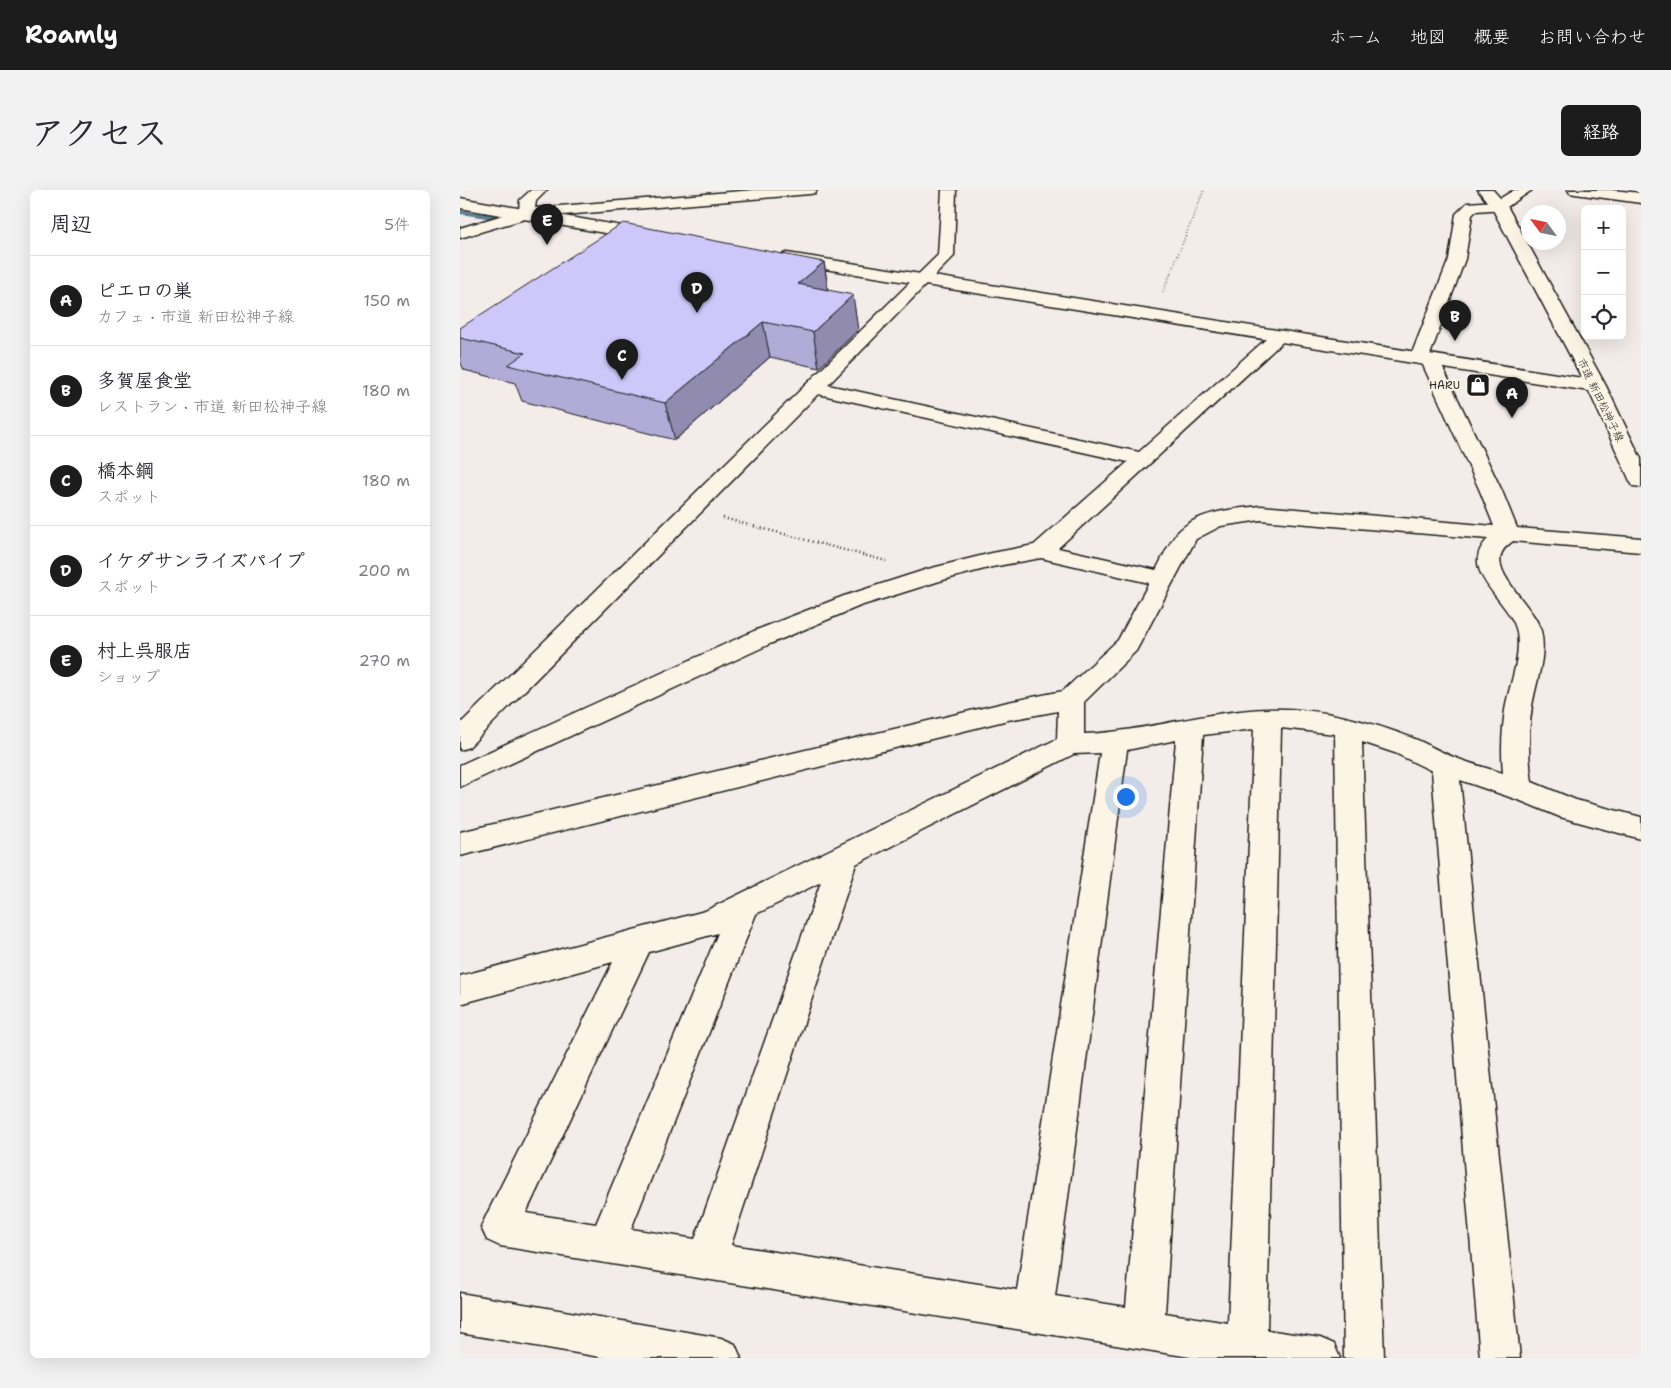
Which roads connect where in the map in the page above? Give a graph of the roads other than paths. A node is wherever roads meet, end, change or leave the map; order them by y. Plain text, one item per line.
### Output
1 (540, 190) edge
2 (810, 190) edge
3 (948, 190) edge
4 (1485, 190) edge
5 (1525, 190) edge
6 (1575, 190) edge
7 (1641, 198) edge
8 (460, 203) edge
9 (1500, 206) junction
10 (527, 213) junction
11 (460, 233) edge
12 (670, 239) edge
13 (767, 254) edge
14 (922, 279) junction
15 (1280, 336) junction
16 (1425, 359) junction
17 (1596, 386) junction
18 (815, 388) junction
19 (1143, 459) junction
20 (1641, 481) edge
21 (1508, 534) junction
22 (1641, 545) edge
23 (1042, 551) junction
24 (1162, 579) junction
25 (1071, 699) junction
26 (1268, 718) junction
27 (1190, 726) junction
28 (1348, 727) junction
29 (460, 740) edge
30 (1115, 743) junction
31 (1070, 744) junction
32 (1445, 765) junction
33 (460, 777) edge
34 (1519, 790) junction
35 (1641, 828) edge
36 (460, 844) edge
37 (844, 857) junction
38 (744, 906) junction
39 (638, 943) junction
40 (460, 990) edge
41 (606, 1244) junction
42 (707, 1260) junction
43 (1033, 1312) junction
44 (460, 1313) edge
45 (1144, 1330) junction
46 (1247, 1346) junction
47 (721, 1358) edge
48 (1320, 1358) edge
49 (1364, 1358) edge
50 (1500, 1358) edge

1 - 10 street
2 - 10 street
3 - 14 street
4 - 9 street, 市道 新田松神子線
5 - 9 street
6 - 7 street
8 - 10 street
9 - 16 street
9 - 17 street, 市道 新田松神子線
10 - 11 street
10 - 12 street
13 - 14 street
14 - 15 street
14 - 18 street
15 - 16 street
15 - 19 street
16 - 17 street
16 - 21 street
17 - 20 street, 市道 新田松神子線
18 - 19 street
18 - 29 street
19 - 23 street
21 - 22 street
21 - 24 street
21 - 34 street
23 - 24 street
23 - 33 street
24 - 25 street
25 - 31 street
25 - 36 street
26 - 27 street
26 - 28 street
26 - 46 street
27 - 30 street
27 - 45 street
28 - 32 street
28 - 49 street
30 - 31 street
30 - 43 street
31 - 37 street
32 - 34 street
32 - 50 street
34 - 35 street
37 - 38 street
37 - 42 street
38 - 39 street
38 - 41 street
39 - 40 street
39 - 41 street
41 - 42 street
42 - 43 street
43 - 45 street
44 - 47 street
45 - 46 street
46 - 48 street

